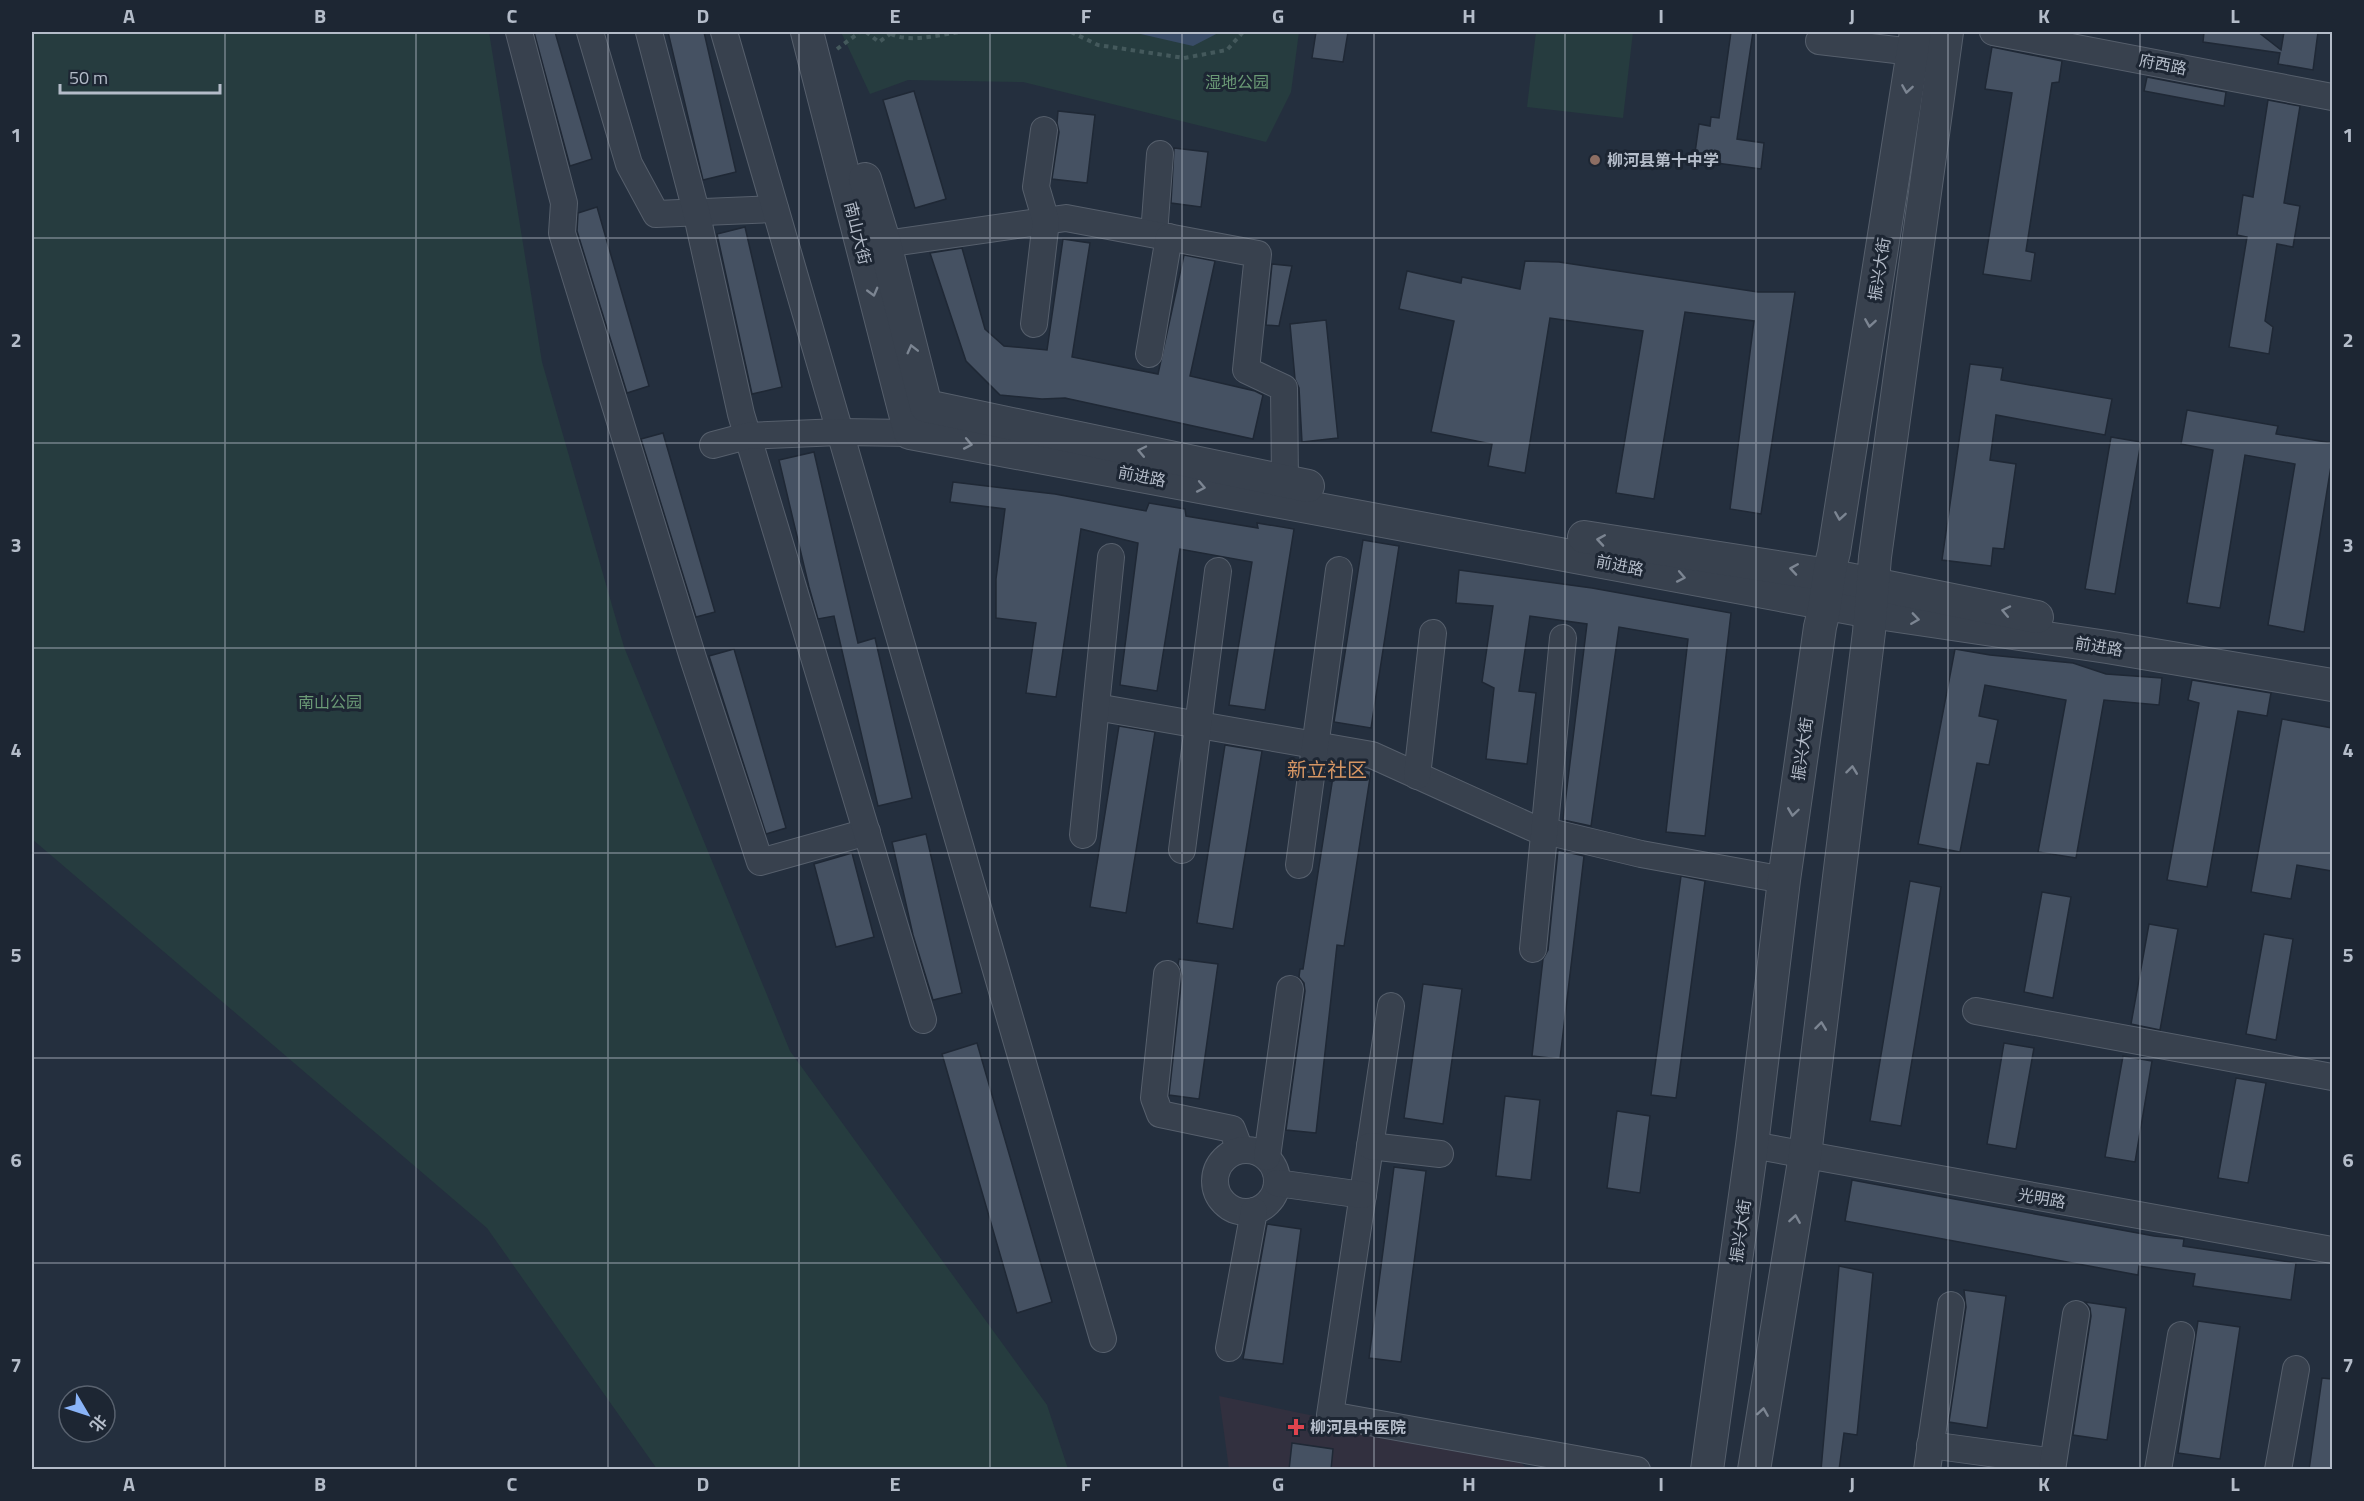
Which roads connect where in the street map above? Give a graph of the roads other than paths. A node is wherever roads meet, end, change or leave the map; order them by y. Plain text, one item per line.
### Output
1 (519, 32) edge
2 (590, 32) edge
3 (649, 32) edge
4 (724, 32) edge
5 (807, 32) edge
6 (1947, 32) edge
7 (1993, 32) edge
8 (1820, 41) dead end
9 (1915, 42) edge
10 (825, 44) edge
11 (2332, 97) edge
12 (1044, 130) dead end
13 (1160, 154) dead end
14 (775, 209) junction
15 (696, 211) junction
16 (1046, 221) junction
17 (1161, 236) junction
18 (885, 244) junction
19 (1034, 324) dead end
20 (1149, 354) dead end
21 (926, 406) joint
22 (840, 432) junction
23 (910, 433) junction
24 (747, 436) junction
25 (713, 445) dead end
26 (1285, 481) junction
27 (1111, 557) dead end
28 (1339, 570) dead end
29 (1218, 571) dead end
30 (1827, 589) junction
31 (1872, 598) junction
32 (1433, 633) dead end
33 (1563, 638) dead end
34 (2332, 668) edge
35 (2332, 685) edge
36 (1096, 707) junction
37 (1198, 725) junction
38 (1315, 745) junction
39 (1417, 776) junction
40 (1544, 831) junction
41 (867, 832) junction
42 (1083, 835) dead end
43 (1182, 850) dead end
44 (1299, 865) dead end
45 (1784, 880) junction
46 (1533, 949) dead end
47 (1167, 974) dead end
48 (1290, 989) dead end
49 (1391, 1006) dead end
50 (1976, 1011) dead end
51 (923, 1020) dead end
52 (2332, 1077) edge
53 (1752, 1145) junction
54 (1370, 1146) junction
55 (1240, 1150) junction
56 (1440, 1154) dead end
57 (1805, 1155) junction
58 (1267, 1157) junction
59 (1277, 1183) junction
60 (1363, 1195) junction
61 (1254, 1211) junction
62 (2332, 1250) edge
63 (1951, 1305) dead end
64 (2076, 1314) dead end
65 (2181, 1335) dead end
66 (1103, 1339) dead end
67 (1229, 1348) dead end
68 (2296, 1369) dead end
69 (1928, 1457) edge
70 (1637, 1470) edge
71 (1707, 1470) edge
72 (1754, 1470) edge
73 (2040, 1470) edge
74 (2052, 1470) edge
75 (2157, 1470) edge
76 (2278, 1470) edge

1 - 41 street
2 - 15 street
3 - 15 street
4 - 14 street
5 -> 23 street, 南山大街
6 - 31 street
7 - 11 street, 府西路
8 - 9 street
9 -> 30 street, 振兴大街
10 - 18 street, 南山大街
12 - 16 street
13 - 17 street
14 - 15 street
14 - 22 street
15 - 24 street
16 - 17 street
16 - 18 street
16 - 19 street
17 - 20 street
17 - 26 street
21 -> 18 street, 南山大街
26 -> 21 street, 前进路
22 - 23 street
22 - 24 street
22 - 66 street
23 -> 30 street, 前进路
24 - 25 street
24 - 41 street
30 -> 26 street, 前进路
27 - 36 street
28 - 38 street
29 - 37 street
30 - 31 street, 前进路
30 -> 45 street, 振兴大街
34 -> 31 street, 前进路
31 -> 35 street, 前进路
57 -> 31 street
32 - 39 street
33 - 40 street
36 - 37 street
36 - 42 street
37 - 38 street
37 - 43 street
38 - 39 street
38 - 44 street
39 - 40 street
40 - 45 street
40 - 46 street
41 - 51 street
45 - 53 street, 振兴大街
47 - 55 street
48 - 58 street
49 - 54 street
50 - 52 street
53 - 57 street, 光明路
53 - 71 street, 振兴大街
54 - 56 street
54 - 60 street
55 - 58 street
55 - 61 street
57 - 62 street, 光明路
72 -> 57 street
58 - 59 street
59 - 60 street
59 - 61 street
60 - 70 street
61 - 67 street
63 - 69 street
64 - 74 street
65 - 75 street
68 - 76 street
69 - 73 street

